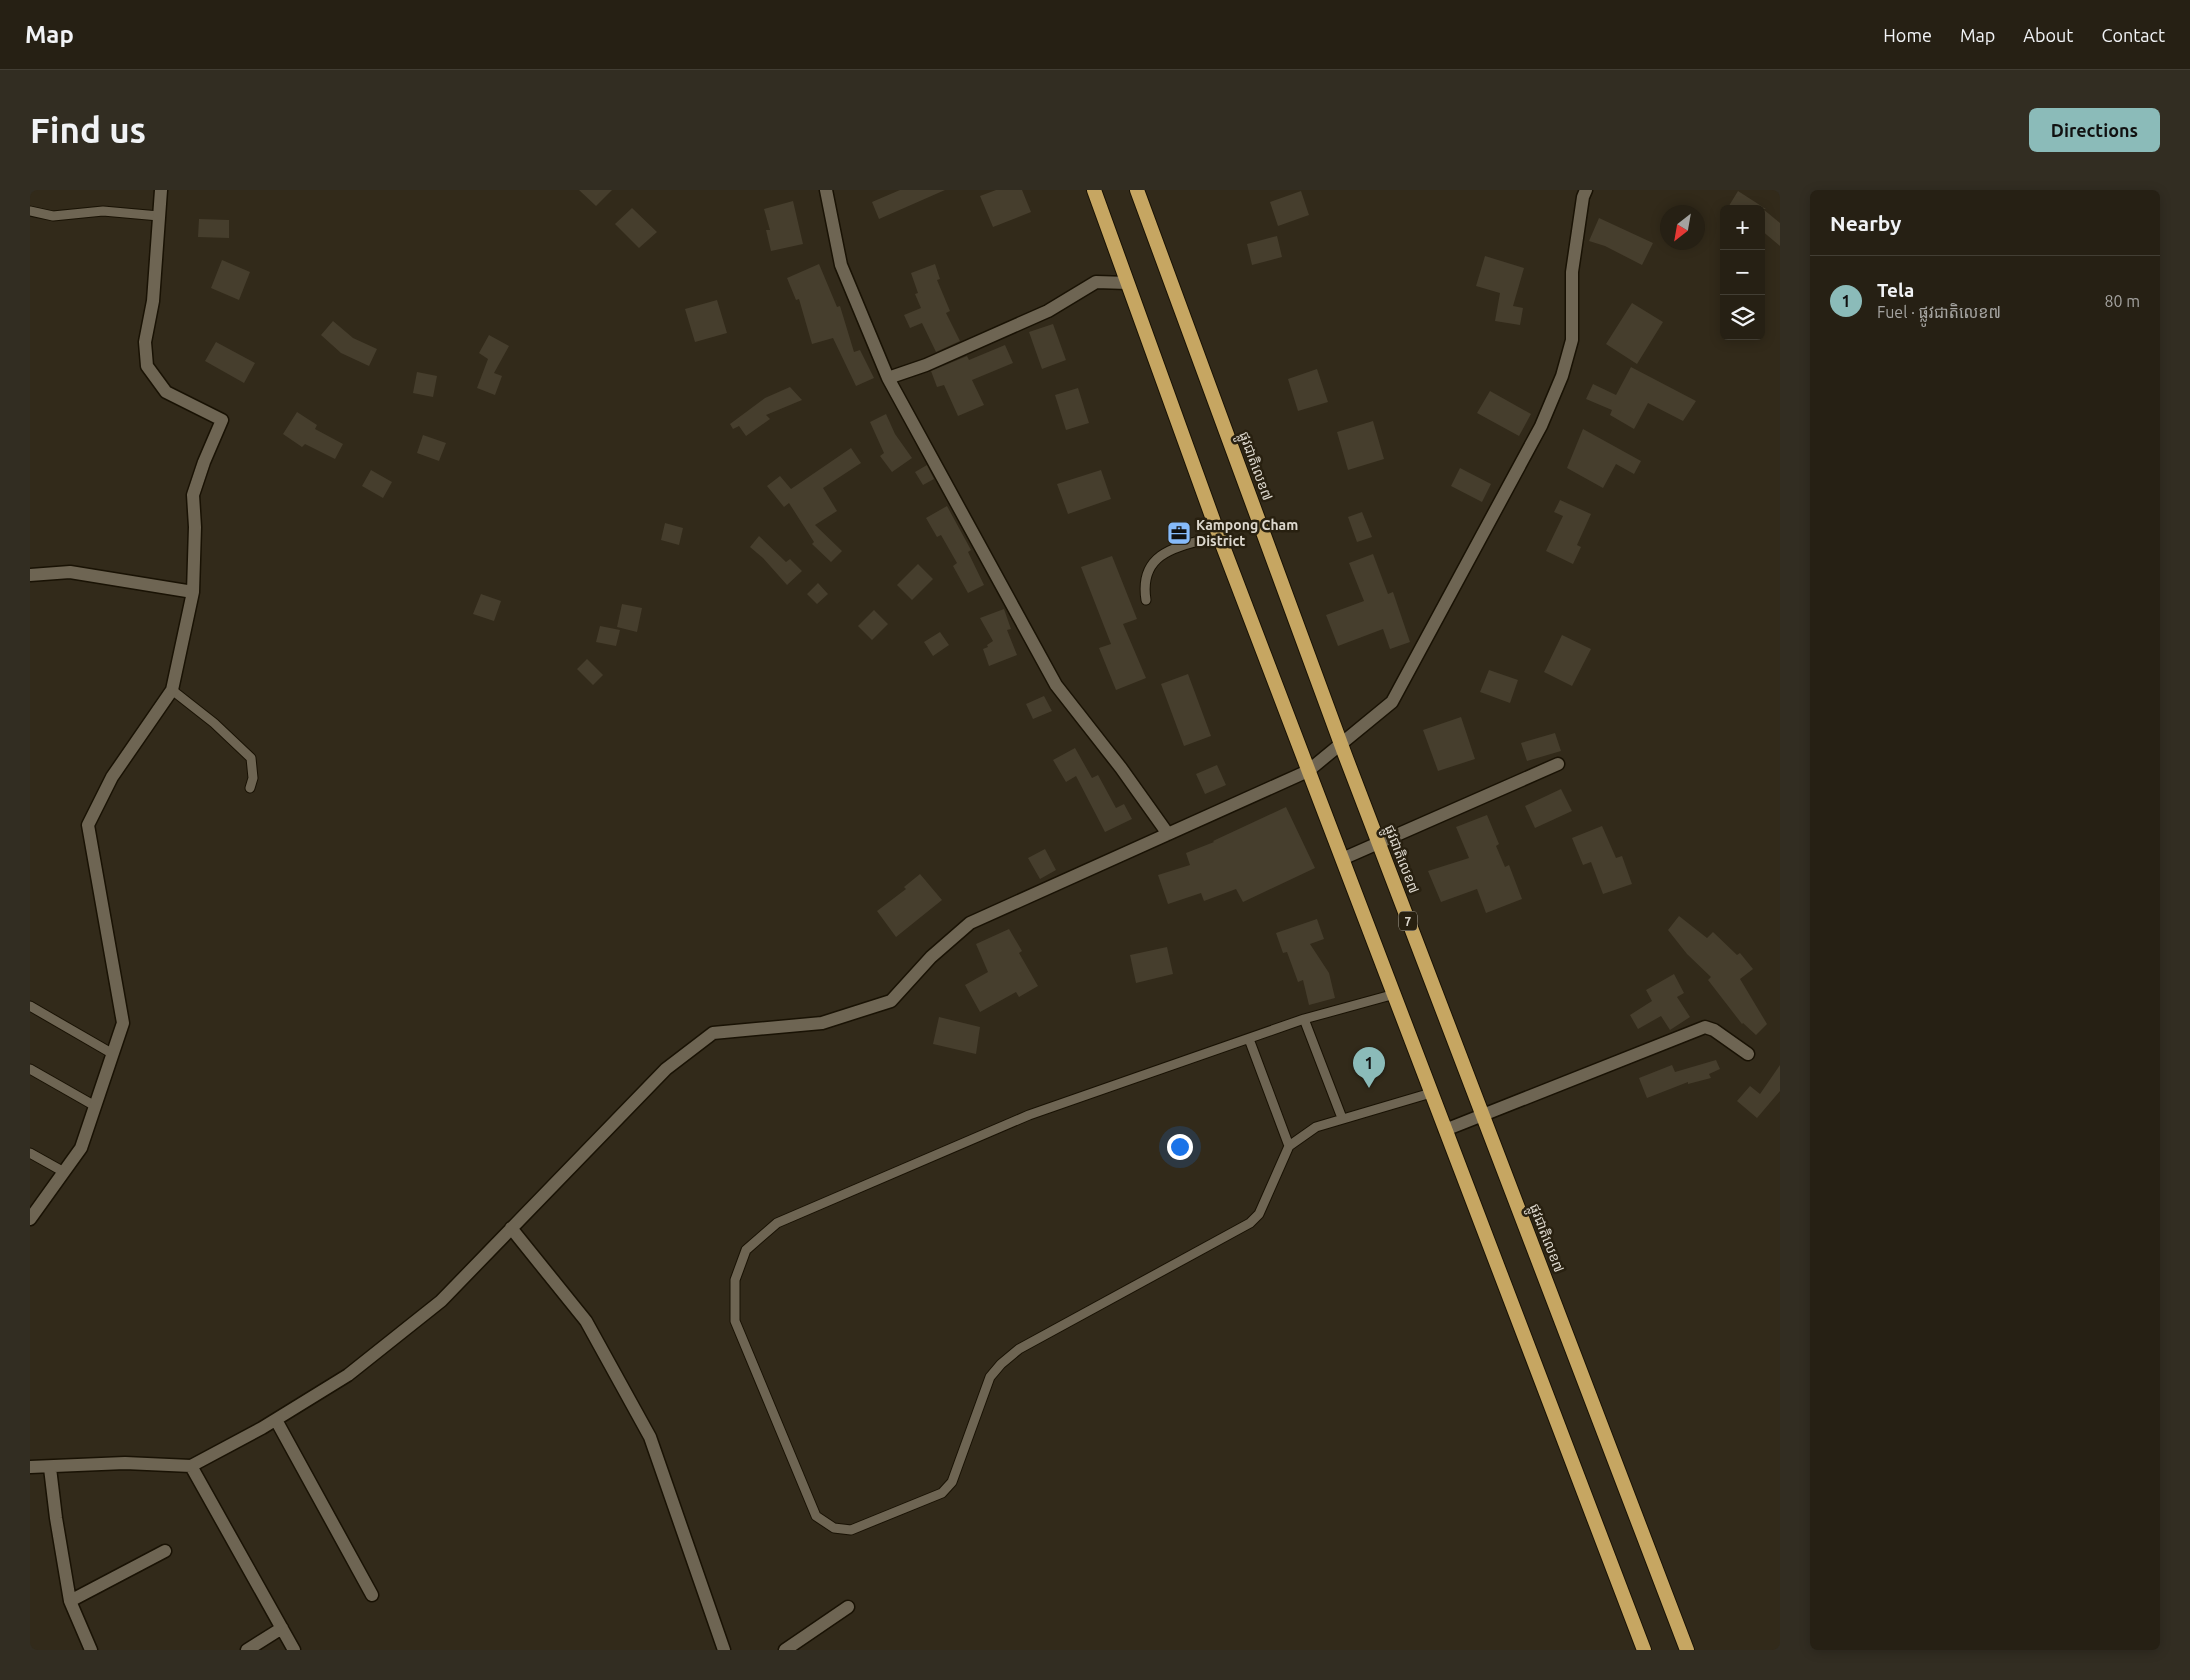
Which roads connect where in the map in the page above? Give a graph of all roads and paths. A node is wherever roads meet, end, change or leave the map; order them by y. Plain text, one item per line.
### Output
1 (161, 190) edge
2 (826, 190) edge
3 (1094, 190) edge
4 (1137, 190) edge
5 (1586, 190) edge
6 (30, 210) edge
7 (159, 216) junction
8 (1128, 283) junction
9 (888, 378) junction
10 (1219, 536) junction
11 (30, 575) edge
12 (193, 592) junction
13 (1146, 600) dead end
14 (172, 690) junction
15 (1558, 764) dead end
16 (1308, 772) junction
17 (250, 788) dead end
18 (1168, 834) junction
19 (1342, 859) junction
20 (1395, 994) junction
21 (30, 1006) edge
22 (1304, 1019) junction
23 (1249, 1039) junction
24 (113, 1054) junction
25 (1748, 1054) dead end
26 (30, 1069) edge
27 (1431, 1093) junction
28 (95, 1106) junction
29 (1342, 1118) junction
30 (1445, 1130) junction
31 (1289, 1146) junction
32 (30, 1153) edge
33 (64, 1172) junction
34 (30, 1219) edge
35 (510, 1228) junction
36 (276, 1420) junction
37 (191, 1466) junction
38 (30, 1467) edge
39 (50, 1468) junction
40 (165, 1550) dead end
41 (372, 1594) dead end
42 (70, 1601) junction
43 (848, 1607) dead end
44 (282, 1628) junction
45 (91, 1650) edge
46 (247, 1650) edge
47 (294, 1650) edge
48 (724, 1650) edge
49 (785, 1650) edge
50 (1644, 1650) edge
51 (1687, 1650) edge

1 - 7 street
2 - 9 street
3 - 8 highway
4 - 51 highway, ផ្លូវជាតិលេខ៧ / 7
5 - 16 street
6 - 7 lane
7 - 12 street
8 - 9 street
8 - 10 highway
9 - 18 street
10 - 13 lane
10 - 16 highway
11 - 12 street
12 - 14 street
14 - 17 lane
14 - 24 street
15 - 19 street
16 - 18 street
16 - 19 highway
18 - 35 street
19 - 20 highway
20 - 22 lane
20 - 27 highway
21 - 24 lane
22 - 23 lane
22 - 29 lane
23 - 31 lane
23 - 31 lane
24 - 28 street
25 - 30 street
26 - 28 lane
27 - 29 lane
27 - 30 highway
28 - 33 street
29 - 31 lane
30 - 50 highway
32 - 33 lane
33 - 34 street
35 - 36 street
35 - 48 street
36 - 37 street
36 - 41 street
37 - 39 street
37 - 44 street
38 - 39 street
39 - 42 street
40 - 42 street
42 - 45 street
43 - 49 street
44 - 46 street
44 - 47 street

